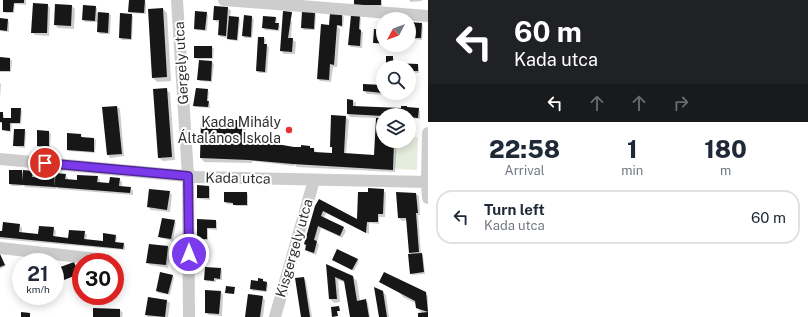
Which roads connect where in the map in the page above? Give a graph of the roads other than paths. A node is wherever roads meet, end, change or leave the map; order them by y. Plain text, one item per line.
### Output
1 (178, 0) edge
2 (224, 0) edge
3 (300, 3) edge
4 (428, 16) edge
5 (428, 132) edge
6 (0, 159) edge
7 (188, 176) junction
8 (314, 180) junction
9 (427, 182) edge
10 (428, 198) edge
11 (0, 248) edge
12 (72, 256) edge
13 (189, 317) edge
14 (275, 317) edge

1 - 7 street, Gergely utca
2 - 3 street
3 - 4 street
5 - 9 street
6 - 7 street, Kada utca
7 - 8 street, Kada utca
7 - 13 street, Gergely utca
8 - 9 street, Kada utca
8 - 14 street, Kisgergely utca
9 - 10 street
11 - 12 street

